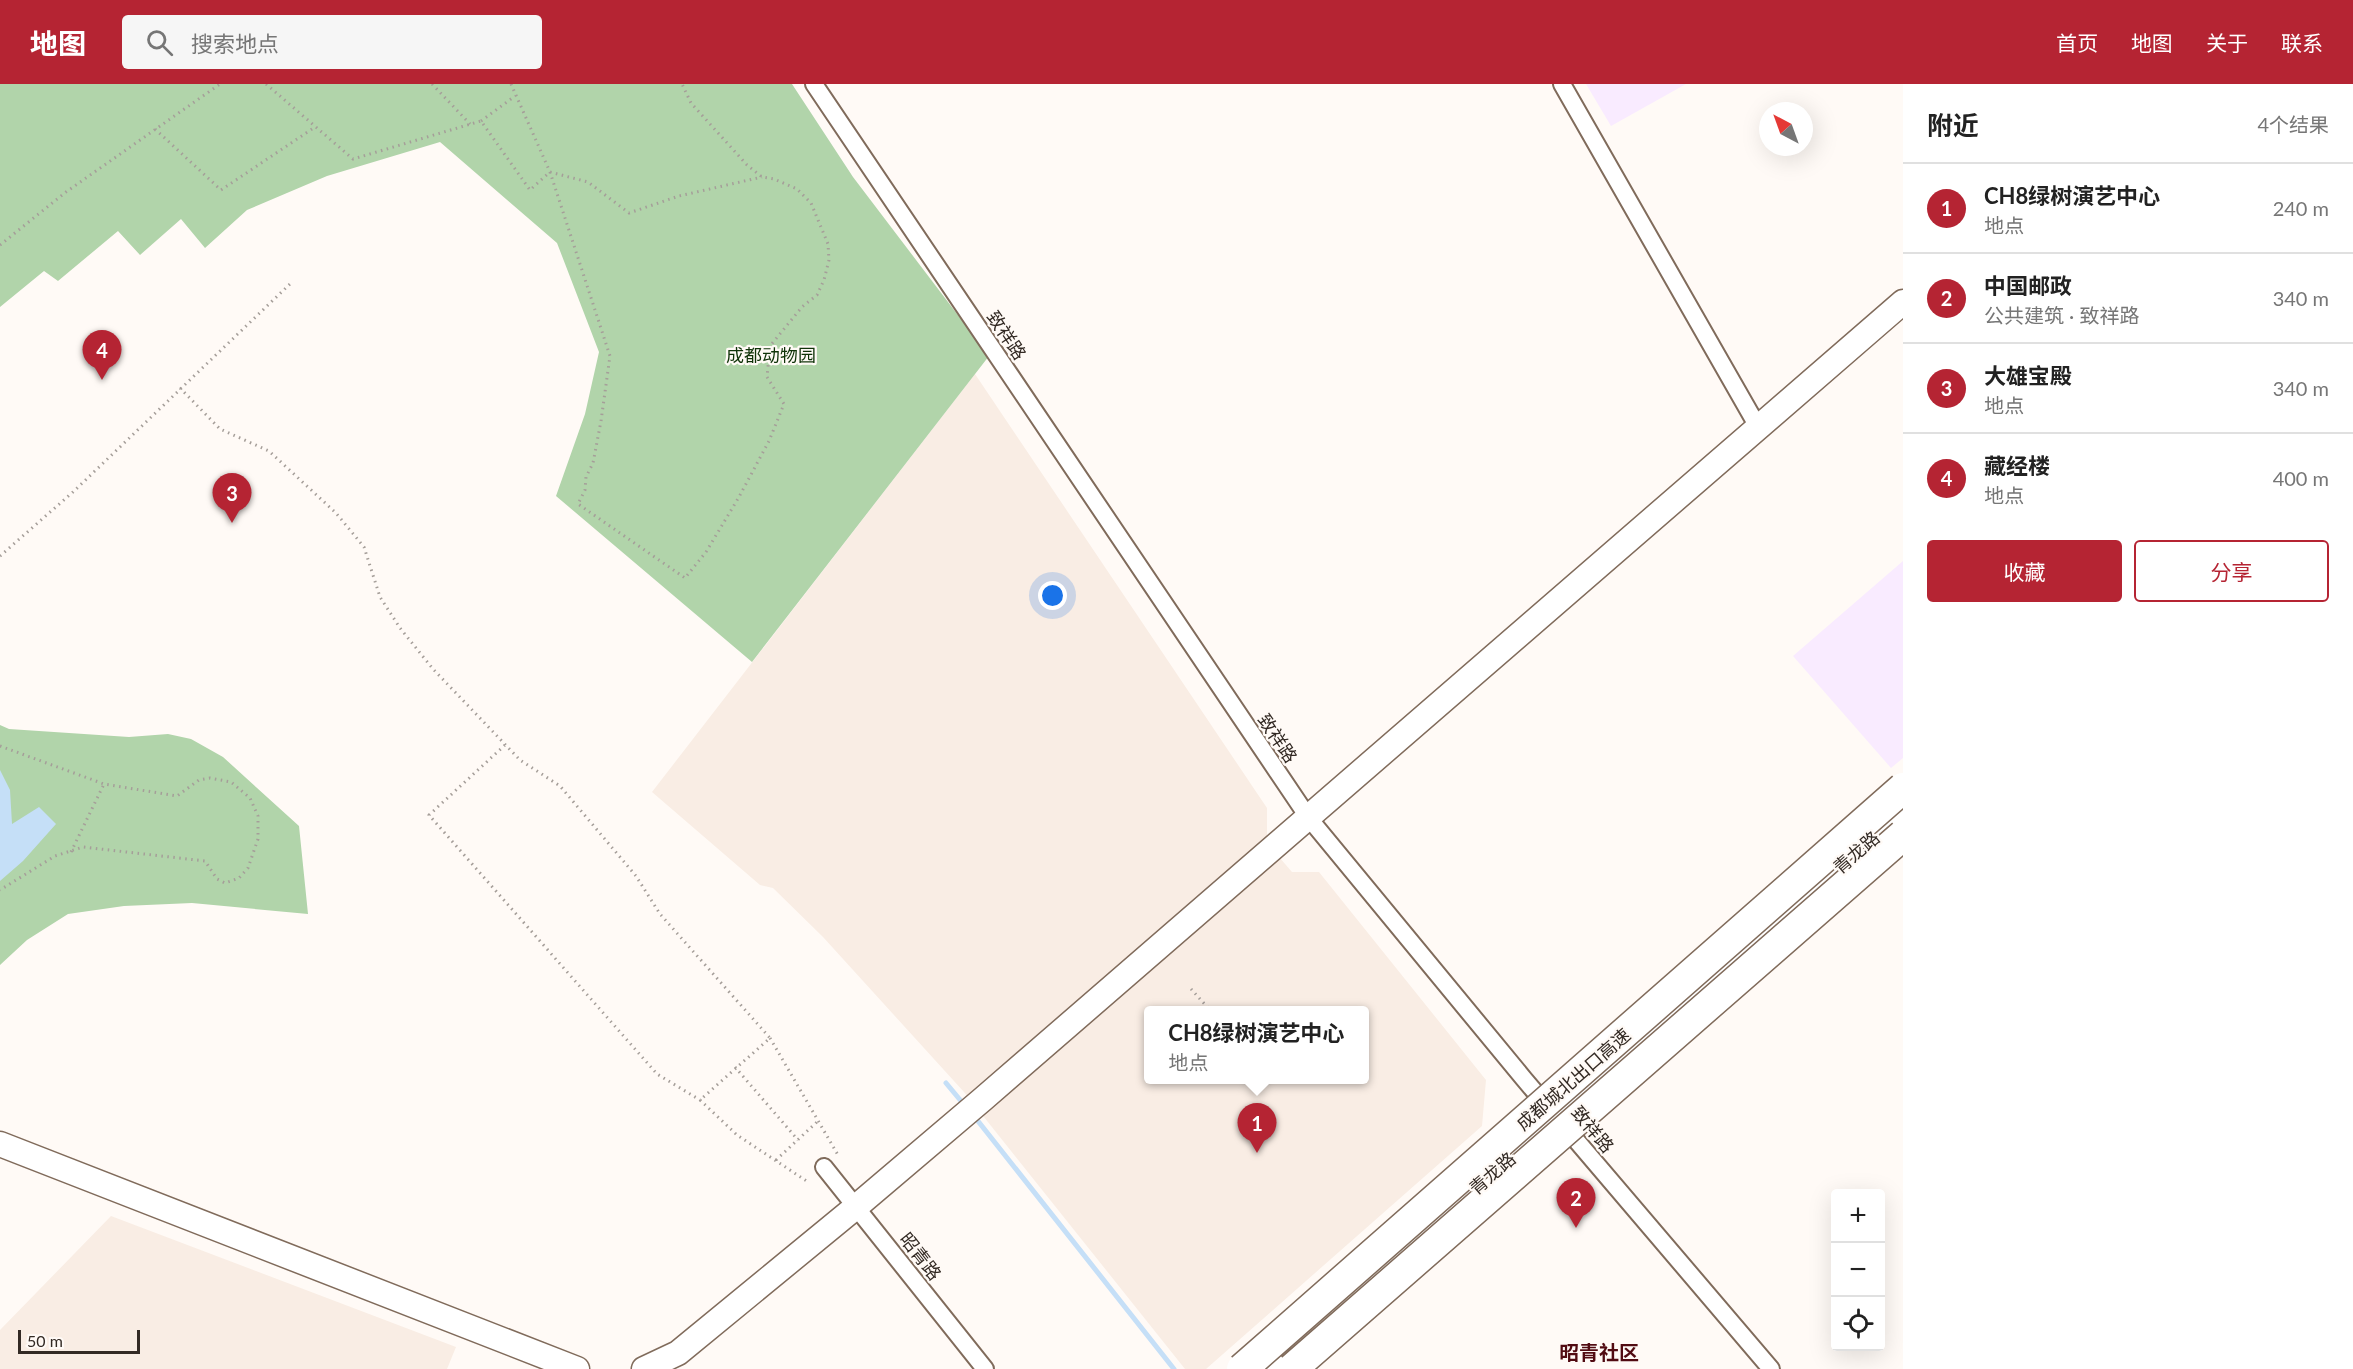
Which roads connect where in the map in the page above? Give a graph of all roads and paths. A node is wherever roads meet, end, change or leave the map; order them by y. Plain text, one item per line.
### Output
1 (219, 84) edge
2 (266, 84) edge
3 (432, 84) edge
4 (511, 84) edge
5 (682, 84) edge
6 (814, 84) edge
7 (1562, 84) edge
8 (515, 96) junction
9 (481, 121) junction
10 (470, 124) junction
11 (315, 127) junction
12 (155, 129) junction
13 (550, 172) junction
14 (762, 177) junction
15 (0, 245) edge
16 (291, 284) dead end
17 (1903, 302) edge
18 (180, 388) junction
19 (1758, 427) junction
20 (0, 556) edge
21 (506, 745) junction
22 (0, 746) edge
23 (104, 784) junction
24 (1903, 788) edge
25 (1903, 810) edge
26 (1308, 817) junction
27 (1903, 835) edge
28 (71, 852) junction
29 (0, 890) edge
30 (1191, 989) dead end
31 (1206, 1006) edge
32 (770, 1038) junction
33 (735, 1067) junction
34 (700, 1100) junction
35 (1556, 1117) junction
36 (818, 1121) junction
37 (798, 1140) junction
38 (0, 1144) edge
39 (838, 1155) dead end
40 (776, 1160) junction
41 (824, 1167) dead end
42 (808, 1182) dead end
43 (857, 1206) junction
44 (577, 1369) edge
45 (644, 1369) edge
46 (985, 1369) edge
47 (1242, 1369) edge
48 (1269, 1369) edge
49 (1292, 1369) edge
50 (1771, 1369) edge

1 - 12 path
2 - 11 path
3 - 10 path
4 - 8 path
5 - 14 path
6 - 26 street, 致祥路
7 - 19 street
8 - 9 path
8 - 13 path
9 - 10 path
9 - 13 path
10 - 11 path
11 - 12 path
12 - 15 path
13 - 14 path
13 - 14 path
16 - 18 path
17 - 19 street
18 - 20 path
18 - 21 path
19 - 26 street
21 - 32 path
21 - 34 path
22 - 23 path
23 - 28 path
23 - 28 path
24 - 47 highway, 成都城北出口高速, bridge
25 - 35 street, 青龙路
26 - 35 street, 致祥路
26 - 43 street
27 - 49 highway, 成都城北出口高速, bridge
28 - 29 path
30 - 31 path
32 - 33 path
32 - 36 path
33 - 34 path
33 - 37 path
34 - 40 path
35 - 48 street, 青龙路
35 - 50 street, 致祥路
36 - 37 path
36 - 39 path
37 - 40 path
38 - 44 street
40 - 42 path
41 - 43 street, 昭青路
43 - 45 street
43 - 46 street, 昭青路

